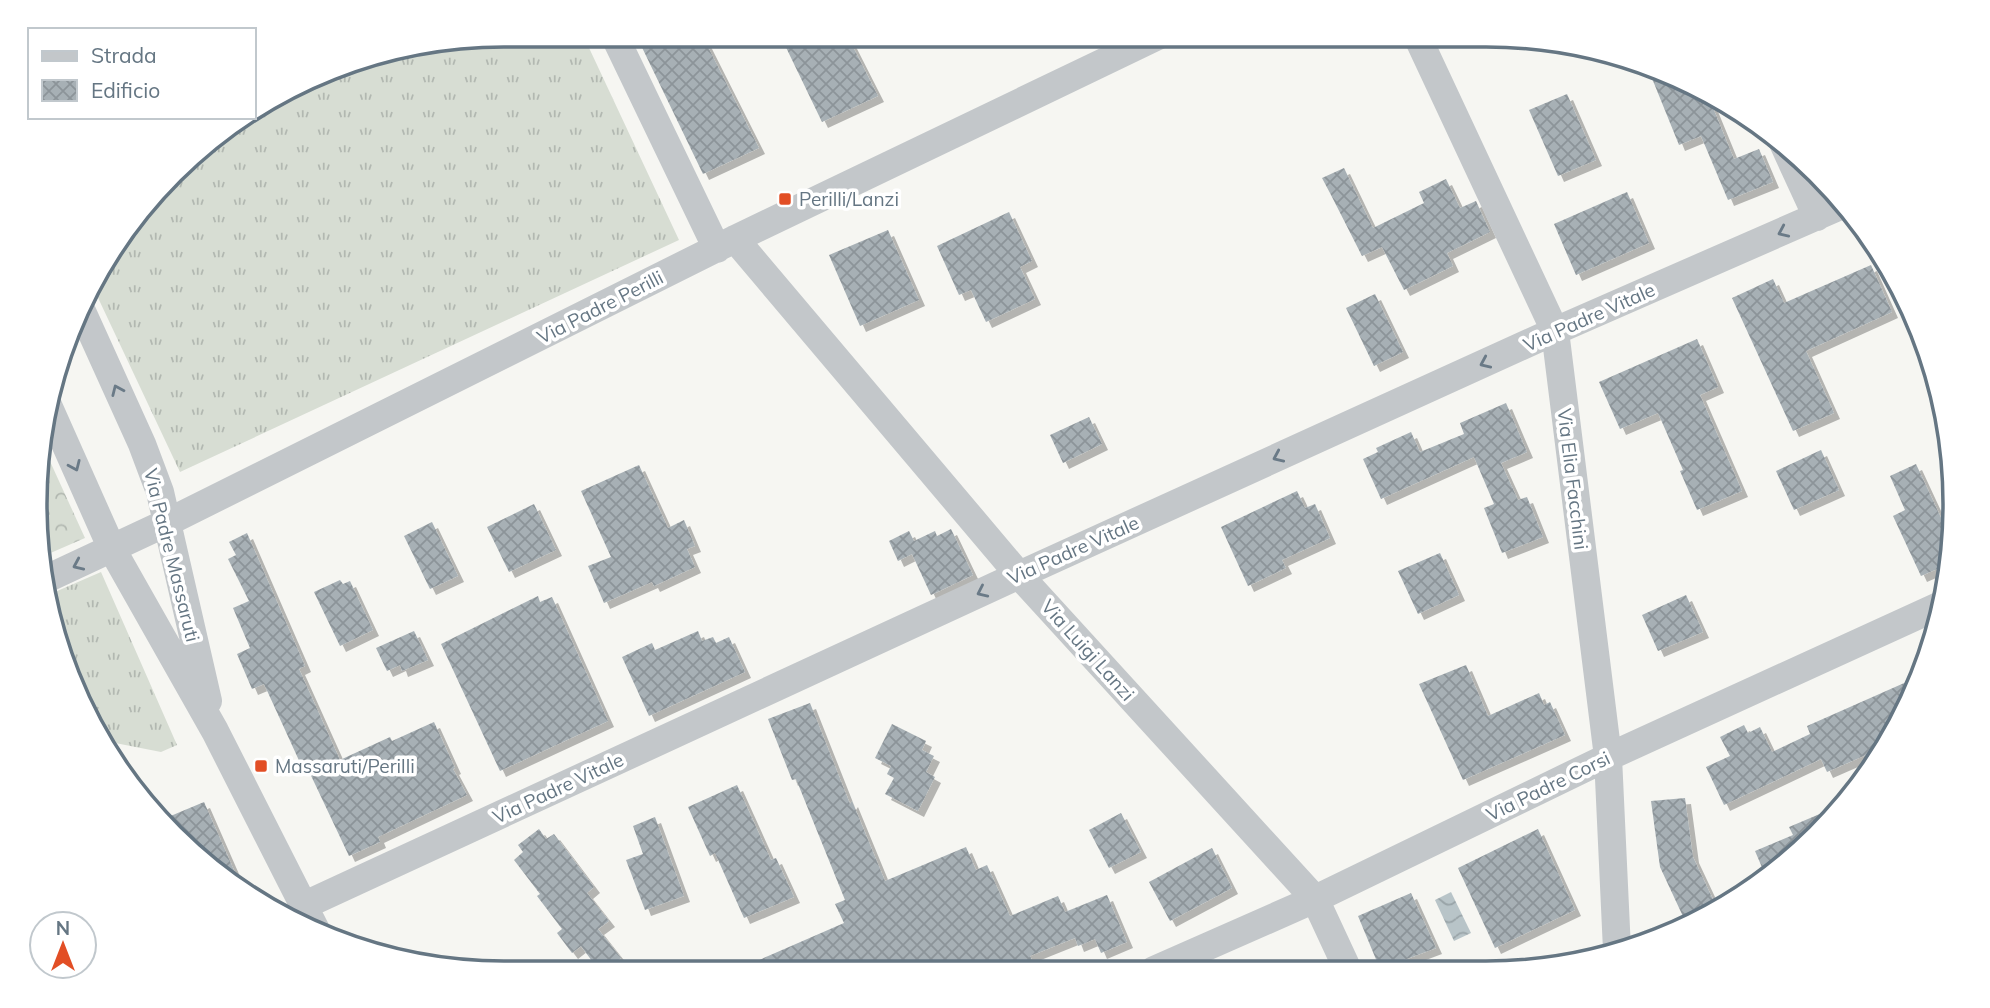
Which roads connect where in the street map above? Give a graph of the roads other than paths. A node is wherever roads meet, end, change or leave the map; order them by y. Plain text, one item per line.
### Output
1 (620, 47) edge
2 (1135, 47) edge
3 (1422, 47) edge
4 (1794, 168) edge
5 (1834, 209) edge
6 (1817, 217) junction
7 (726, 244) junction
8 (86, 320) edge
9 (1555, 331) junction
10 (55, 421) edge
11 (168, 522) junction
12 (112, 549) junction
13 (1019, 575) junction
14 (53, 576) edge
15 (1930, 610) edge
16 (215, 731) junction
17 (1608, 757) junction
18 (1315, 899) junction
19 (304, 905) junction
20 (310, 918) edge
21 (1617, 942) edge
22 (1174, 961) edge
23 (1344, 961) edge

1 - 7 street, Via Luigi Lanzi
2 - 7 street, Via Padre Perilli
3 - 9 street, Via Elia Facchini
4 - 6 street
5 - 6 street, Via Padre Vitale
6 -> 9 street, Via Padre Vitale
7 - 11 street, Via Padre Perilli
7 - 13 street, Via Luigi Lanzi
11 -> 8 street, Via Padre Massaruti
9 -> 13 street, Via Padre Vitale
9 - 17 street, Via Elia Facchini
10 -> 12 street, Via Padre Massaruti
11 - 12 street, Via Padre Perilli
11 - 16 street, Via Padre Massaruti
12 -> 14 street, Via Padre Perilli
12 - 16 street, Via Padre Massaruti
13 - 18 street, Via Luigi Lanzi
13 -> 19 street, Via Padre Vitale
15 - 17 street, Via Padre Corsi
16 - 19 street, Via Padre Massaruti
17 - 18 street, Via Padre Corsi
17 - 21 street, Via Elia Facchini
18 - 22 street, Via Padre Corsi
18 - 23 street, Via Luigi Lanzi
19 - 20 street, Via Padre Massaruti

